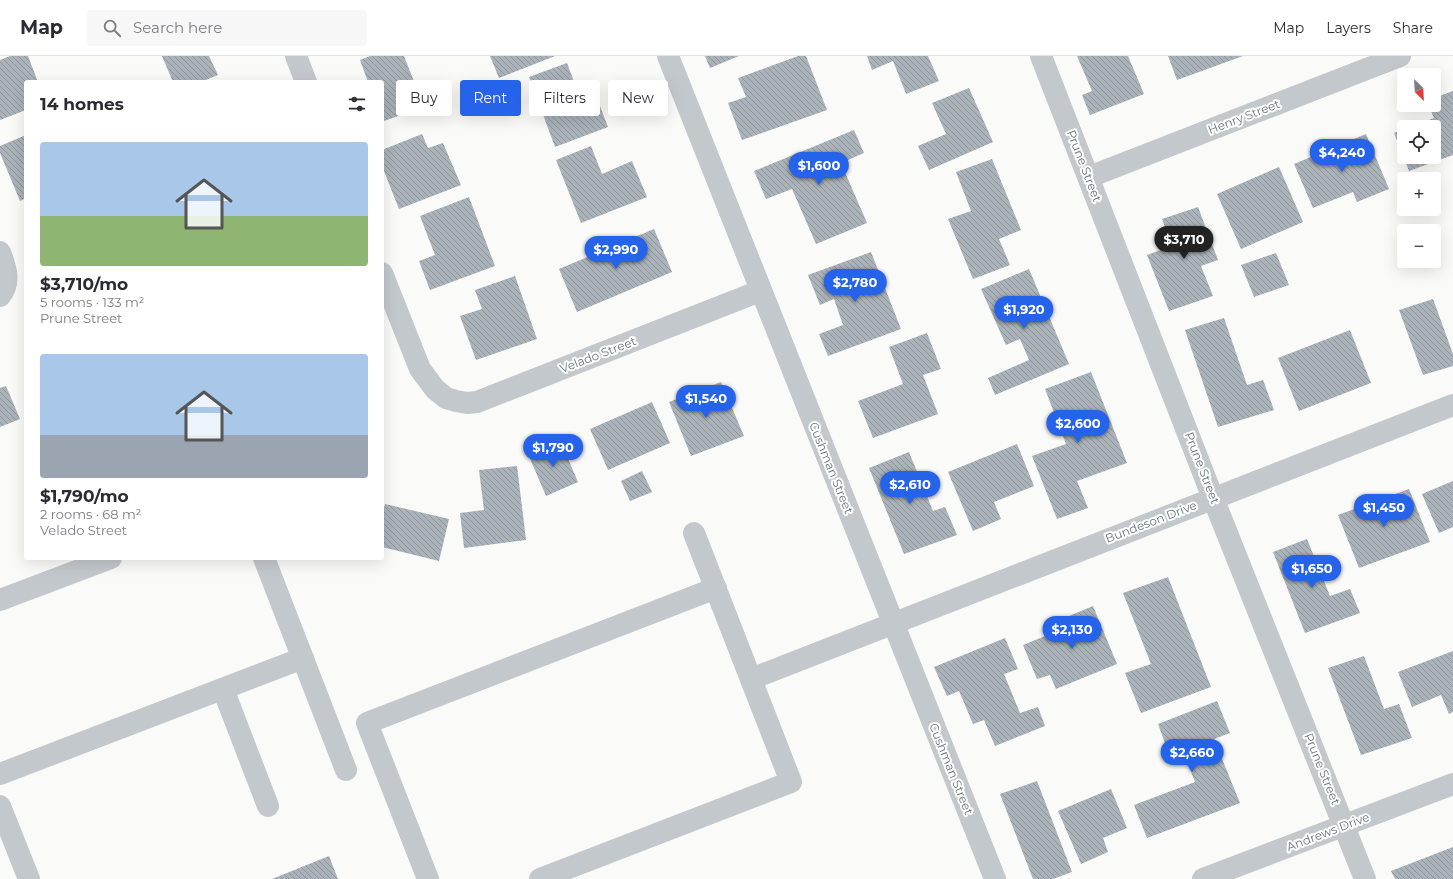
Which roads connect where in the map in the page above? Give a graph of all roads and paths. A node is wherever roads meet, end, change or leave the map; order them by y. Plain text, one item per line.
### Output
1 (296, 56) edge
2 (668, 56) edge
3 (1041, 56) edge
4 (1400, 56) edge
5 (305, 80) edge
6 (1088, 177) junction
7 (0, 252) edge
8 (384, 278) edge
9 (760, 292) junction
10 (0, 296) edge
11 (1453, 404) edge
12 (1213, 498) junction
13 (694, 533) dead end
14 (106, 560) edge
15 (265, 560) edge
16 (716, 588) junction
17 (0, 600) edge
18 (893, 623) junction
19 (303, 658) junction
20 (751, 679) junction
21 (223, 689) junction
22 (346, 770) dead end
23 (0, 774) edge
24 (1453, 784) edge
25 (0, 806) edge
26 (268, 806) dead end
27 (1344, 826) junction
28 (29, 879) edge
29 (428, 879) edge
30 (540, 879) edge
31 (995, 879) edge
32 (1203, 879) edge
33 (1366, 879) edge

1 - 5 street
2 - 9 street, Cushman Street
3 - 6 street, Prune Street
4 - 6 street, Henry Street
6 - 12 street, Prune Street
7 - 10 street
8 - 9 street, Velado Street
9 - 18 street, Cushman Street
11 - 12 street, Bundeson Drive
12 - 18 street, Bundeson Drive
12 - 27 street, Prune Street
13 - 16 street
14 - 17 street
15 - 19 street
16 - 20 street
16 - 29 street
18 - 20 street, Bundeson Drive
18 - 31 street, Cushman Street
19 - 21 street
19 - 22 street
20 - 30 street
21 - 23 street
21 - 26 street
24 - 27 street, Andrews Drive
25 - 28 street
27 - 32 street, Andrews Drive
27 - 33 street, Prune Street

